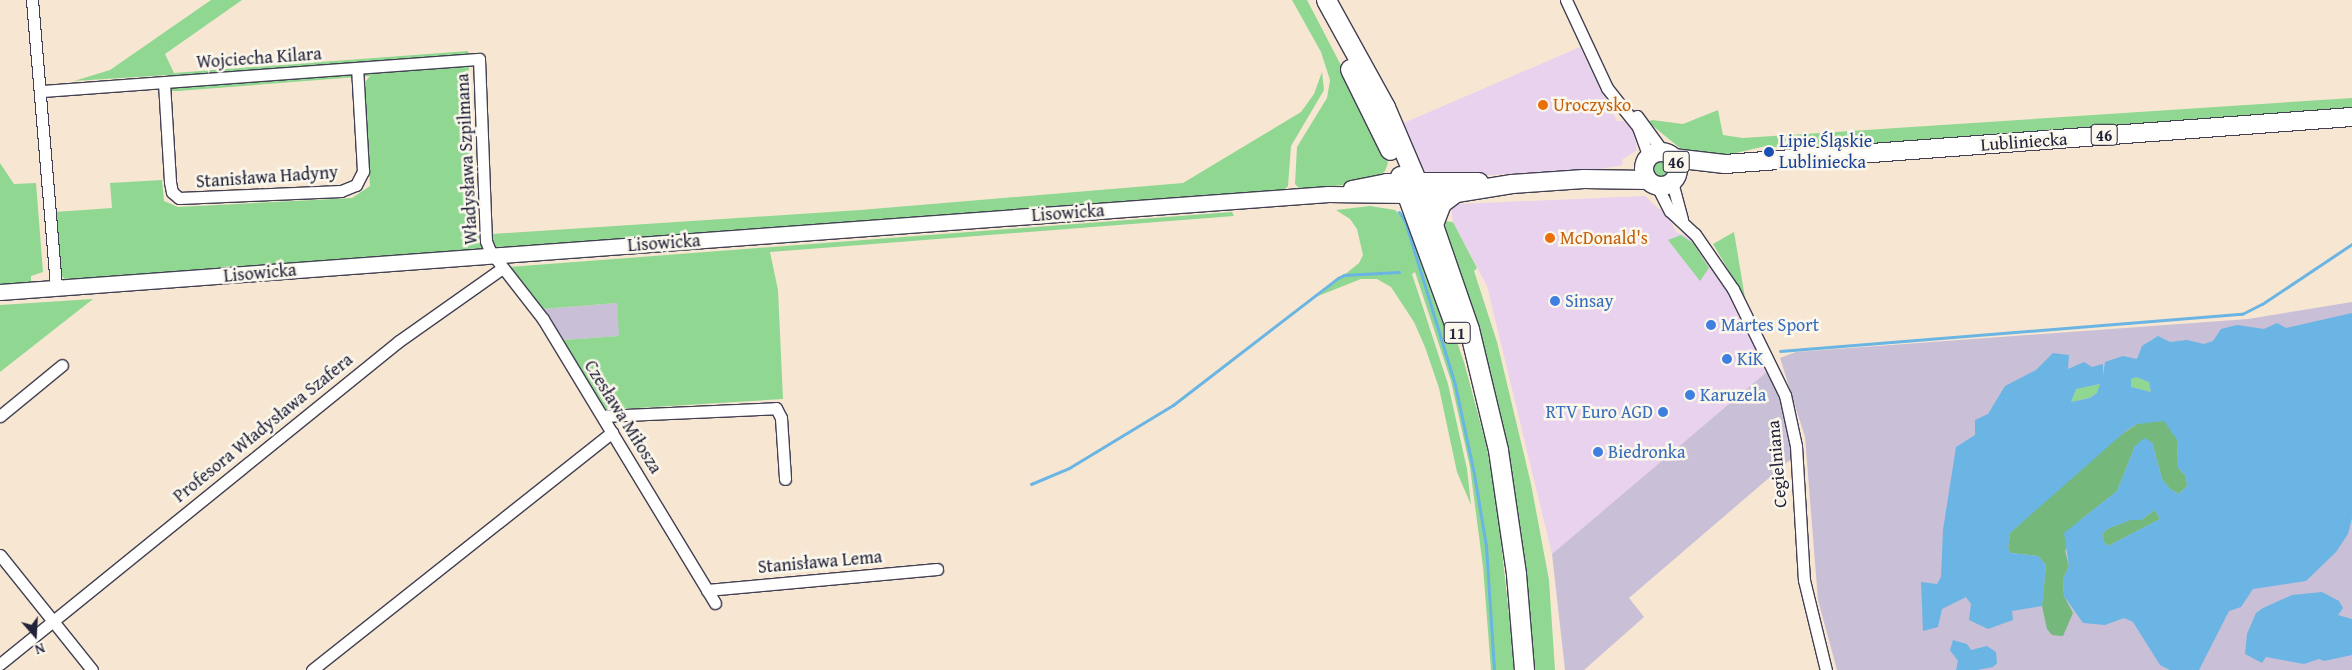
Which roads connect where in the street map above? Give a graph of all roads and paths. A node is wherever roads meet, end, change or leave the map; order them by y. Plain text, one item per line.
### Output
1 (32, 0) edge
2 (1312, 0) edge
3 (1326, 0) edge
4 (1566, 0) edge
5 (479, 59) joint
6 (357, 68) junction
7 (164, 82) junction
8 (41, 91) junction
9 (1626, 110) junction
10 (2352, 117) edge
11 (1660, 169) junction
12 (1512, 184) junction
13 (1412, 189) junction
14 (1453, 194) junction
15 (1433, 224) junction
16 (492, 256) junction
17 (501, 269) junction
18 (56, 288) junction
19 (0, 292) edge
20 (62, 365) dead end
21 (0, 416) edge
22 (603, 416) junction
23 (612, 432) junction
24 (1501, 472) junction
25 (785, 479) dead end
26 (0, 555) edge
27 (937, 569) dead end
28 (707, 590) junction
29 (715, 603) dead end
30 (53, 621) junction
31 (0, 664) edge
32 (92, 670) edge
33 (312, 670) edge
34 (1524, 670) edge
35 (1826, 670) edge

1 - 8 street
2 - 13 highway, 11
3 - 13 highway, 11
4 - 9 street, Cegielniana
5 - 6 street, Wojciecha Kilara
5 - 16 street, Władysława Szpilmana
6 - 7 street, Wojciecha Kilara
6 - 7 street, Stanisława Hadyny
7 - 8 street, Wojciecha Kilara
8 - 18 street
9 - 11 street, Cegielniana
9 - 11 street, Cegielniana
10 - 11 main road, Lubliniecka / 46
11 - 12 main road, Lisowicka / 46
11 - 35 street, Cegielniana
12 - 13 main road, Lisowicka / 46
12 - 14 main road, Lisowicka / 46
13 - 14 main road, Lisowicka / 46
13 - 15 highway, 11
13 - 16 main road, Lisowicka
13 - 24 highway, 11
14 - 15 highway
15 - 24 highway, 11
16 - 17 street, Czesława Miłosza
16 - 18 main road, Lisowicka
17 - 22 street, Czesława Miłosza
17 - 30 street, Profesora Władysława Szafera
18 - 19 main road, Lisowicka
20 - 21 street
22 - 23 street, Czesława Miłosza
22 - 25 street
23 - 28 street, Czesława Miłosza
23 - 33 street
24 - 34 highway, 11
26 - 30 street
27 - 28 street, Stanisława Lema
28 - 29 street, Czesława Miłosza
30 - 31 street, Profesora Władysława Szafera
30 - 32 street

